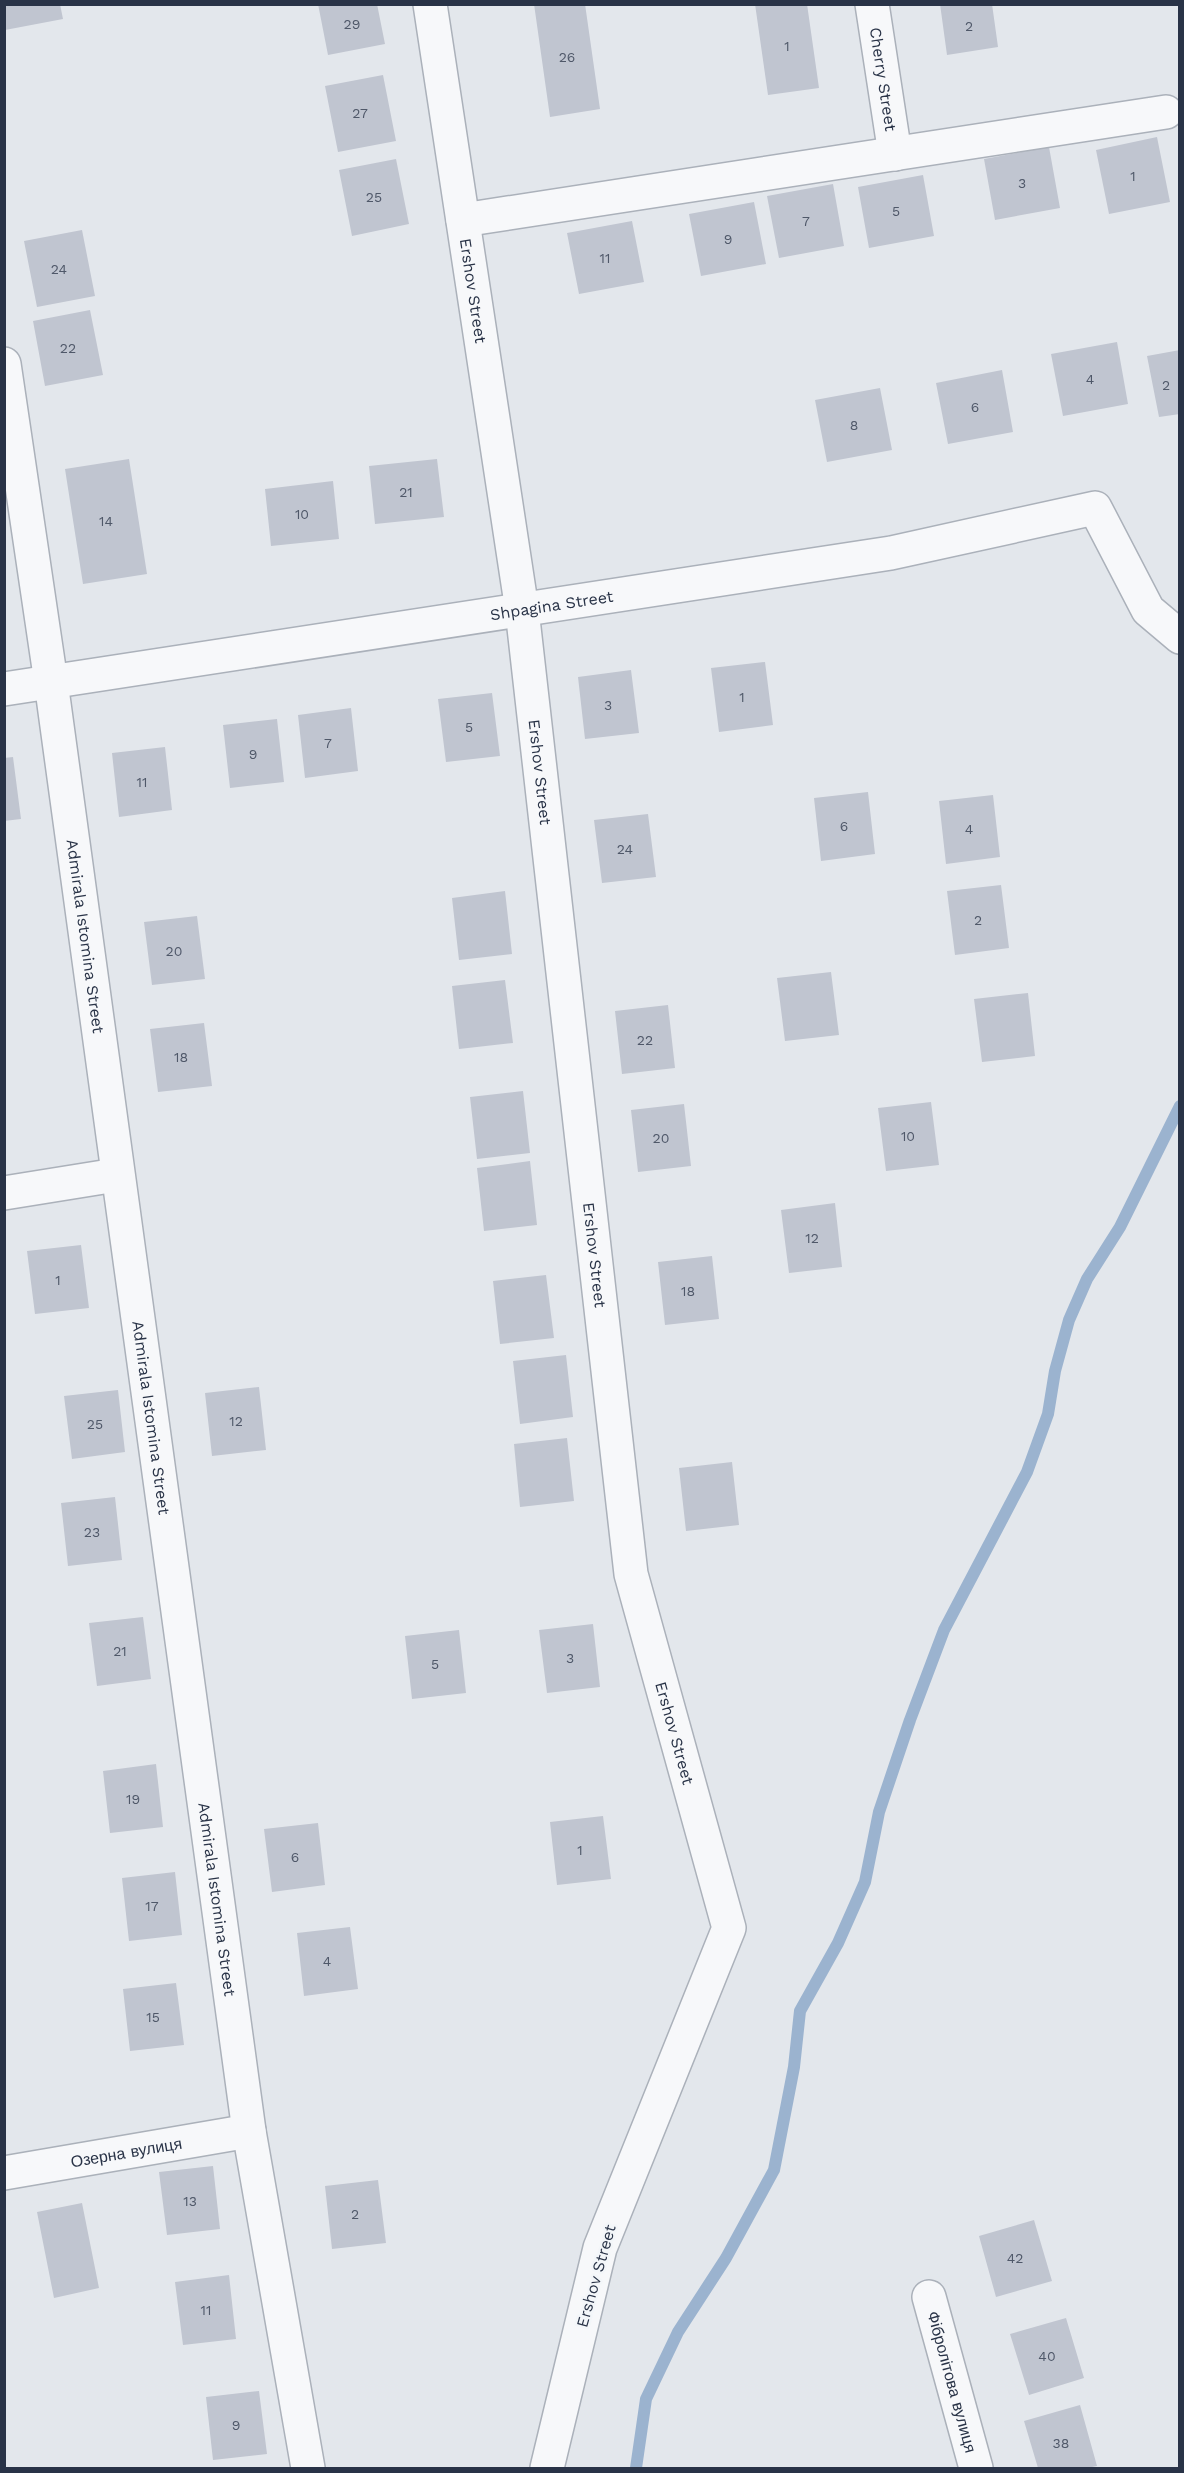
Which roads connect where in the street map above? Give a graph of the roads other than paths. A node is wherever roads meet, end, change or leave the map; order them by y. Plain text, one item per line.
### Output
1 (430, 4) edge
2 (872, 4) edge
3 (1166, 112) dead end
4 (895, 154) junction
5 (463, 220) junction
6 (4, 364) edge
7 (522, 610) junction
8 (1179, 637) edge
9 (51, 682) junction
10 (4, 689) edge
11 (116, 1175) junction
12 (4, 1193) edge
13 (249, 2131) junction
14 (4, 2173) edge
15 (929, 2297) dead end
16 (308, 2469) edge
17 (547, 2469) edge
18 (976, 2469) edge

1 - 5 street, Ershov Street
2 - 4 street, Cherry Street
3 - 4 street
4 - 5 street
5 - 7 street, Ershov Street
6 - 9 street, Admirala Istomina Street
7 - 8 street, Shpagina Street
7 - 9 street, Shpagina Street
7 - 17 street, Ershov Street
9 - 10 street, Shpagina Street
9 - 11 street, Admirala Istomina Street
11 - 12 street
11 - 13 street, Admirala Istomina Street
13 - 14 street, Озерна вулиця
13 - 16 street, Admirala Istomina Street
15 - 18 street, Фібролітова вулиця

